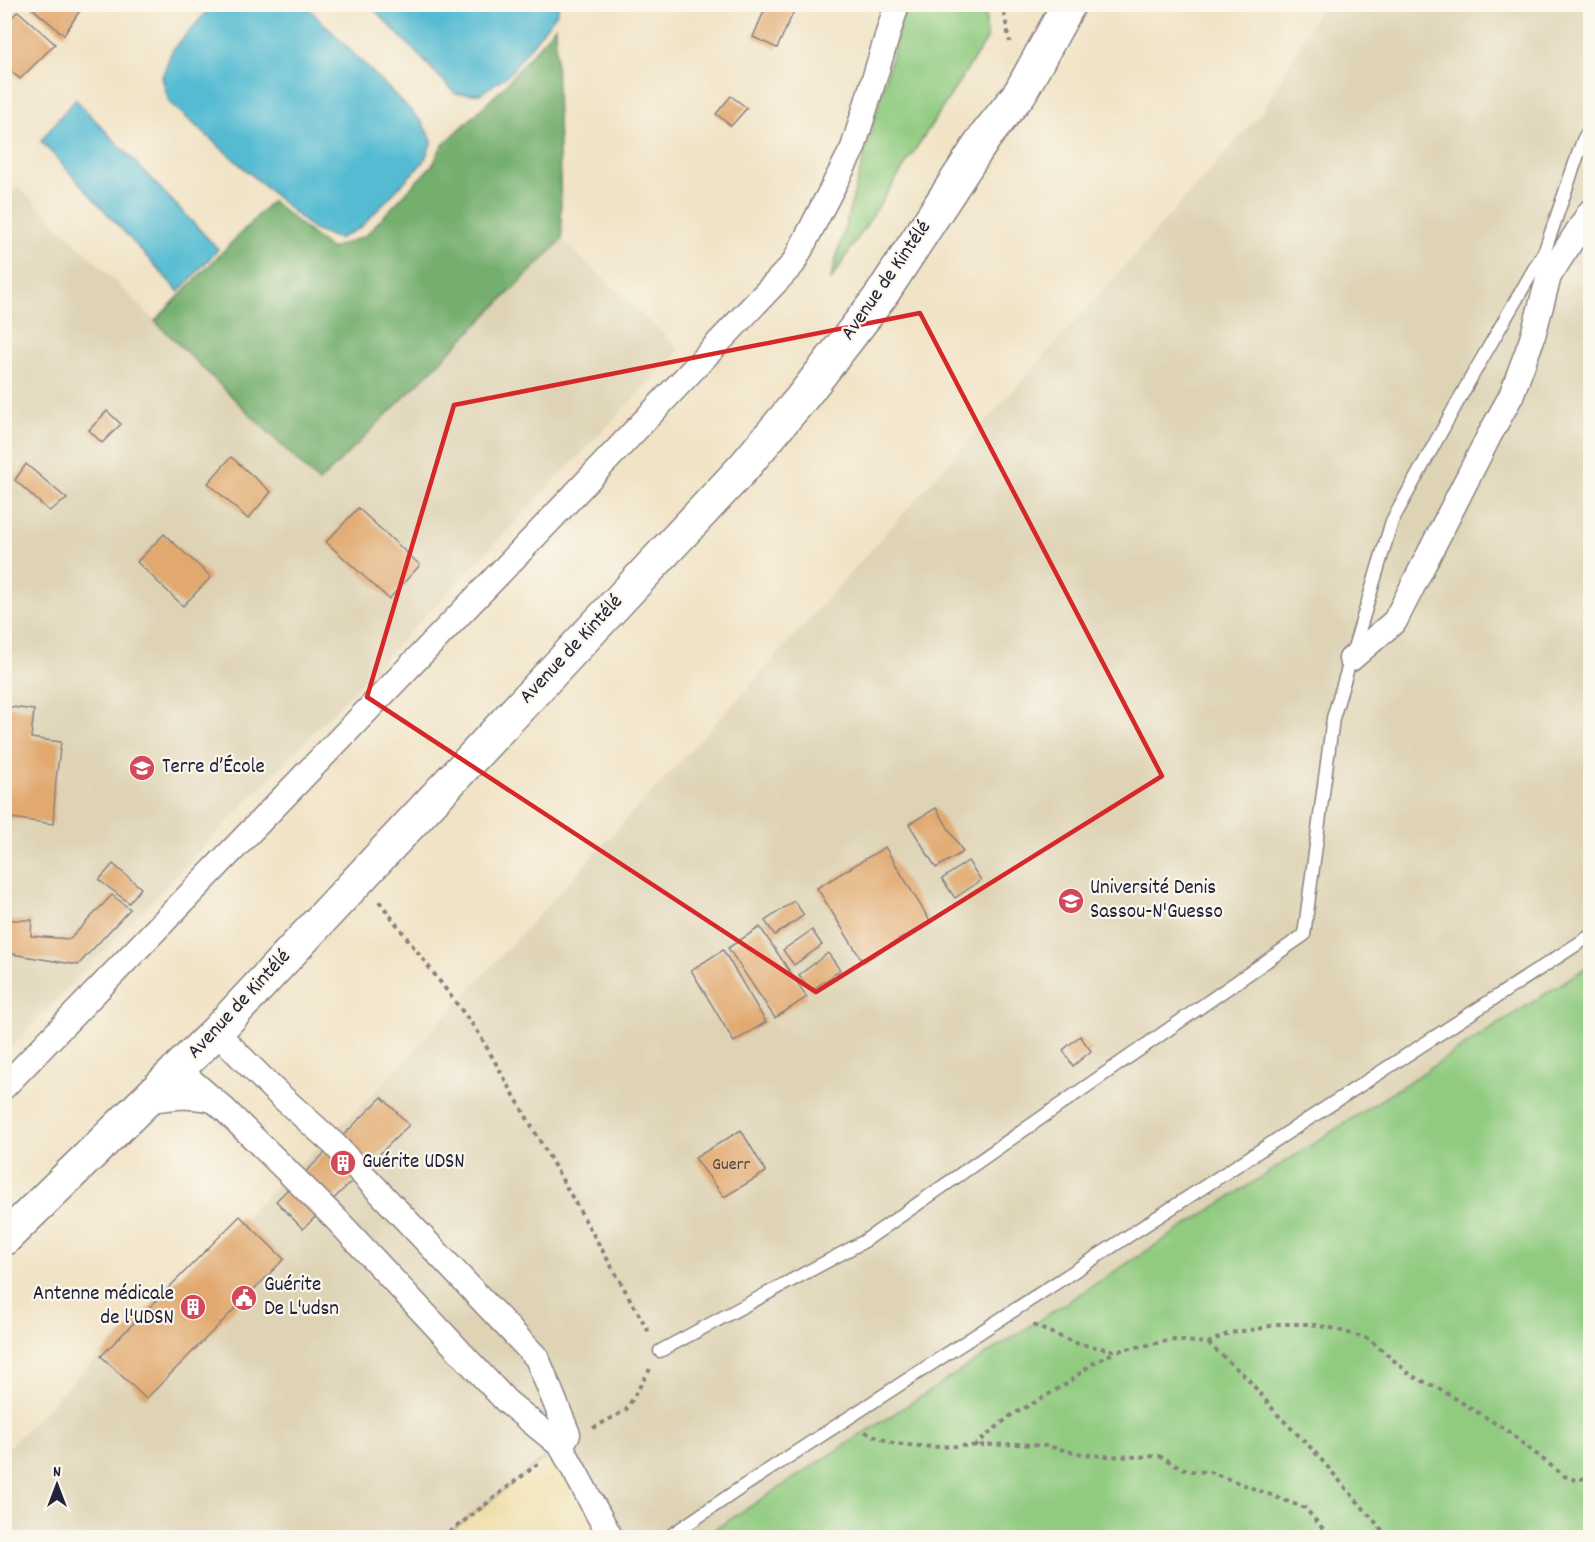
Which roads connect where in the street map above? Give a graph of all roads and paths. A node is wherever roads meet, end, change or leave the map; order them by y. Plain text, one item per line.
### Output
1 (897, 4) edge
2 (1069, 4) edge
3 (1590, 128) edge
4 (1590, 212) edge
5 (1351, 659) junction
6 (360, 877) junction
7 (1590, 936) edge
8 (246, 999) junction
9 (216, 1032) junction
10 (248, 1065) junction
11 (179, 1070) junction
12 (4, 1088) edge
13 (146, 1101) junction
14 (216, 1102) junction
15 (4, 1239) edge
16 (1010, 1314) junction
17 (1208, 1343) junction
18 (660, 1351) junction
19 (1116, 1351) junction
20 (843, 1423) junction
21 (561, 1446) junction
22 (974, 1446) junction
23 (1590, 1477) edge
24 (442, 1538) edge
25 (611, 1538) edge
26 (667, 1538) edge
27 (1331, 1538) edge
28 (1389, 1538) edge

1 - 12 street
2 - 6 main road, Avenue de Kintélé
3 - 5 lane
4 - 5 street
5 - 18 lane
6 - 8 main road, Avenue de Kintélé
6 - 18 path
7 - 16 lane
8 - 9 main road, Avenue de Kintélé
8 - 10 street
9 - 10 street
9 - 11 main road, Avenue de Kintélé
10 - 21 street
11 - 13 main road, Avenue de Kintélé
11 - 14 street
13 - 14 street
13 - 15 main road, Avenue de Kintélé
14 - 21 street
16 - 19 path
16 - 20 lane
17 - 19 path
17 - 23 path
17 - 28 path
18 - 21 path
19 - 22 path
20 - 22 path
20 - 26 lane
21 - 24 path
21 - 25 street
22 - 27 path

